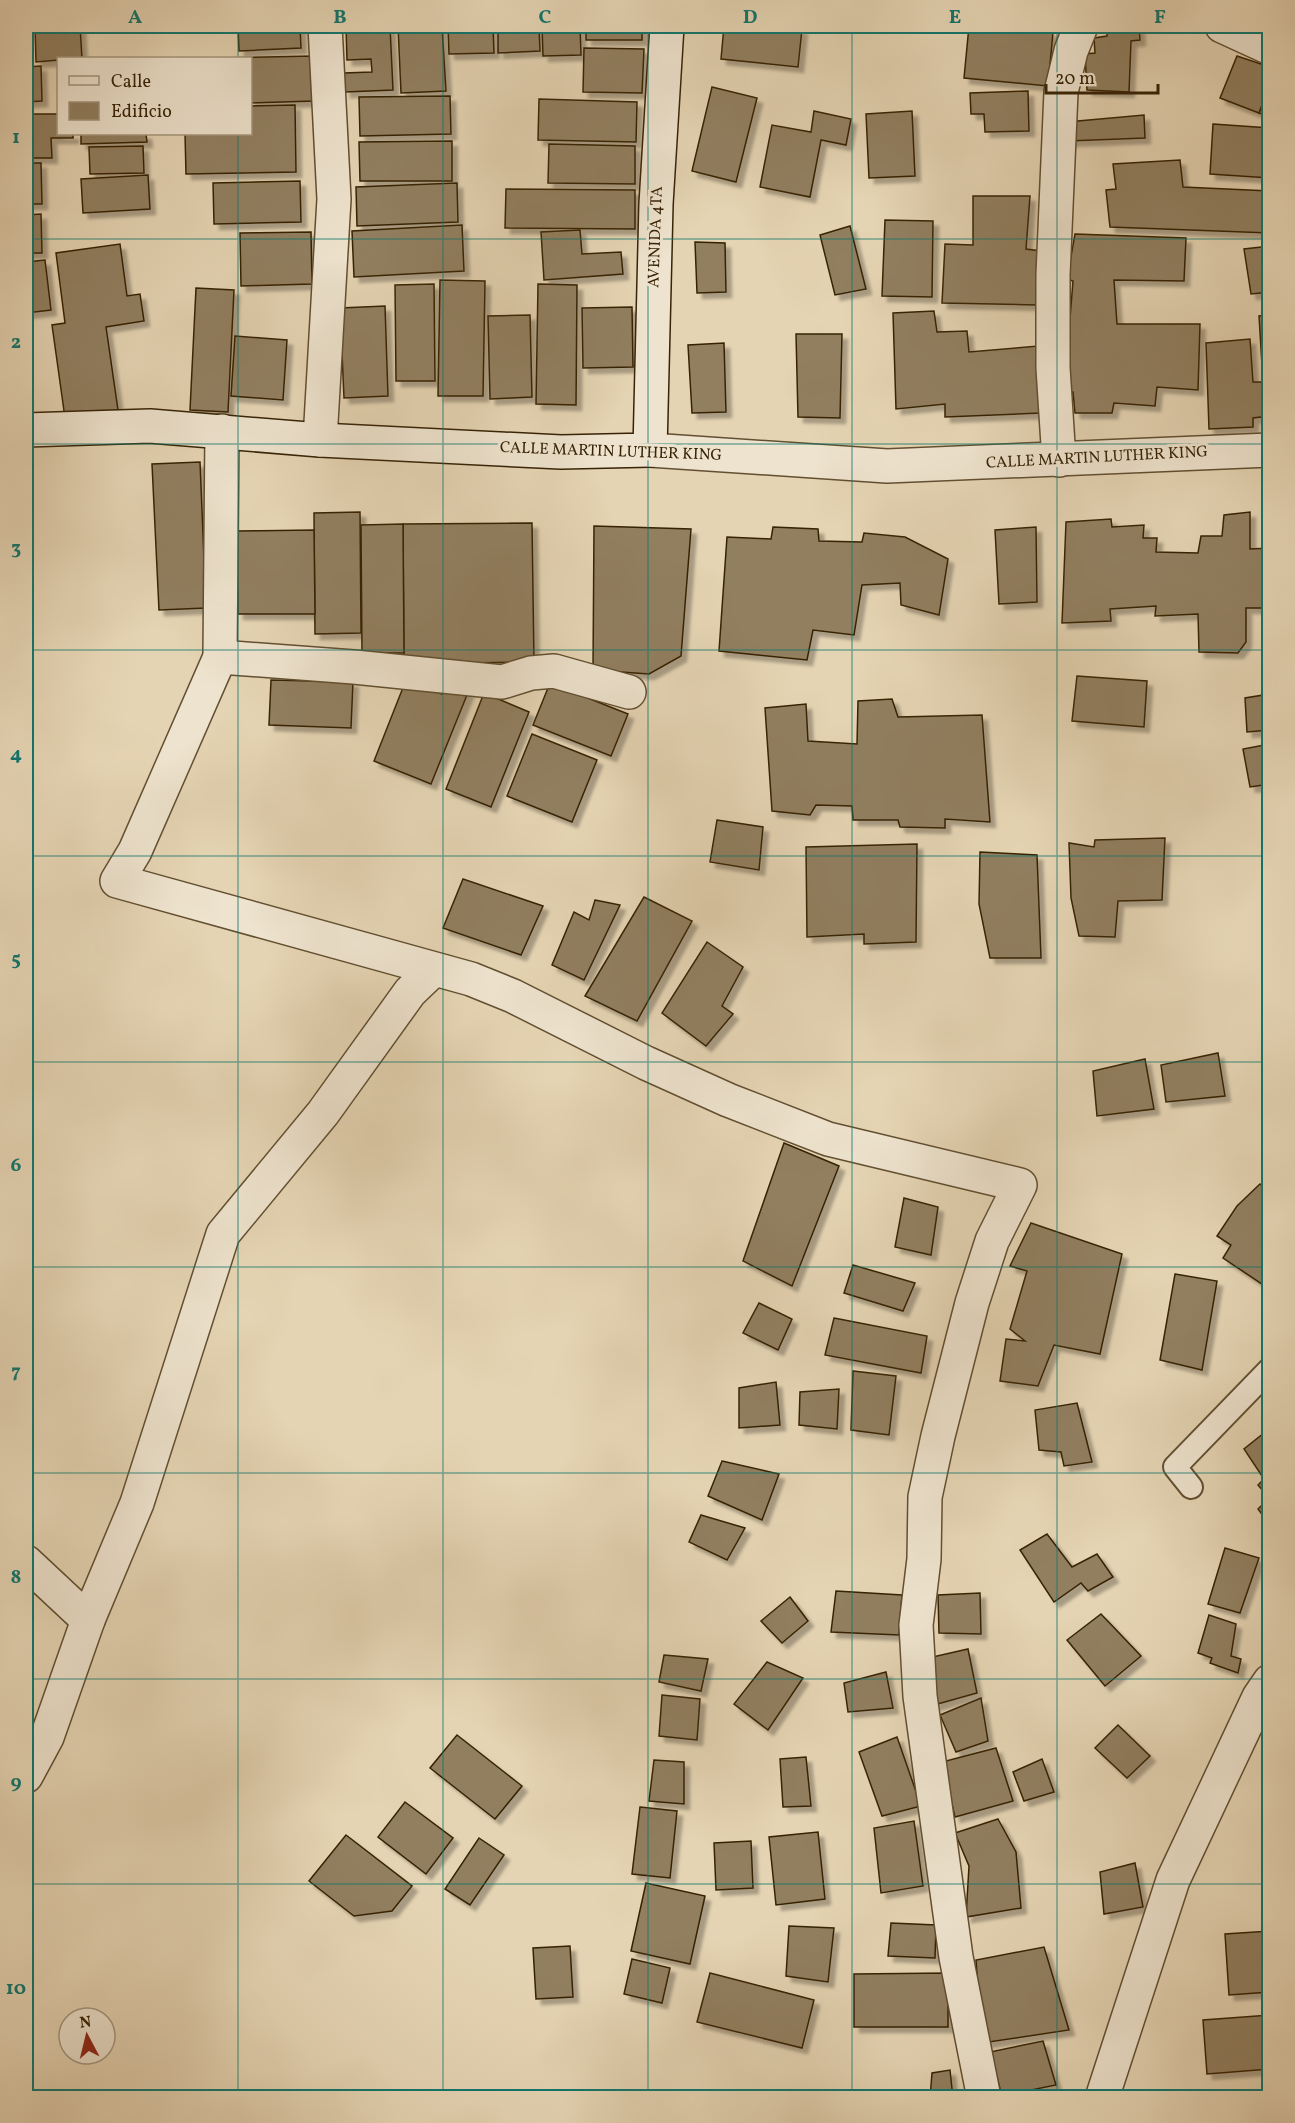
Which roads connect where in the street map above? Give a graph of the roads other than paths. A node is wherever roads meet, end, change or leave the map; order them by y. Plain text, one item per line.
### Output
1 (325, 26) edge
2 (666, 26) edge
3 (1082, 26) edge
4 (1222, 26) edge
5 (1269, 48) edge
6 (26, 430) edge
7 (222, 431) junction
8 (320, 440) junction
9 (650, 450) junction
10 (1269, 450) edge
11 (1059, 460) junction
12 (220, 657) junction
13 (629, 692) dead end
14 (433, 970) junction
15 (1269, 1369) edge
16 (1191, 1486) dead end
17 (26, 1562) edge
18 (88, 1620) junction
19 (1269, 1681) edge
20 (26, 1776) edge
21 (984, 2097) edge
22 (1102, 2097) edge

1 - 8 street
2 - 9 street, AVENIDA 4TA
3 - 11 street
4 - 5 street
6 - 7 street, CALLE MARTIN LUTHER KING
7 - 8 street, CALLE MARTIN LUTHER KING
7 - 12 street
8 - 9 street, CALLE MARTIN LUTHER KING
9 - 11 street, CALLE MARTIN LUTHER KING
10 - 11 street, CALLE MARTIN LUTHER KING
12 - 13 street
12 - 14 street
14 - 18 street
14 - 21 street
15 - 16 lane
17 - 18 street
18 - 20 street
19 - 22 street

